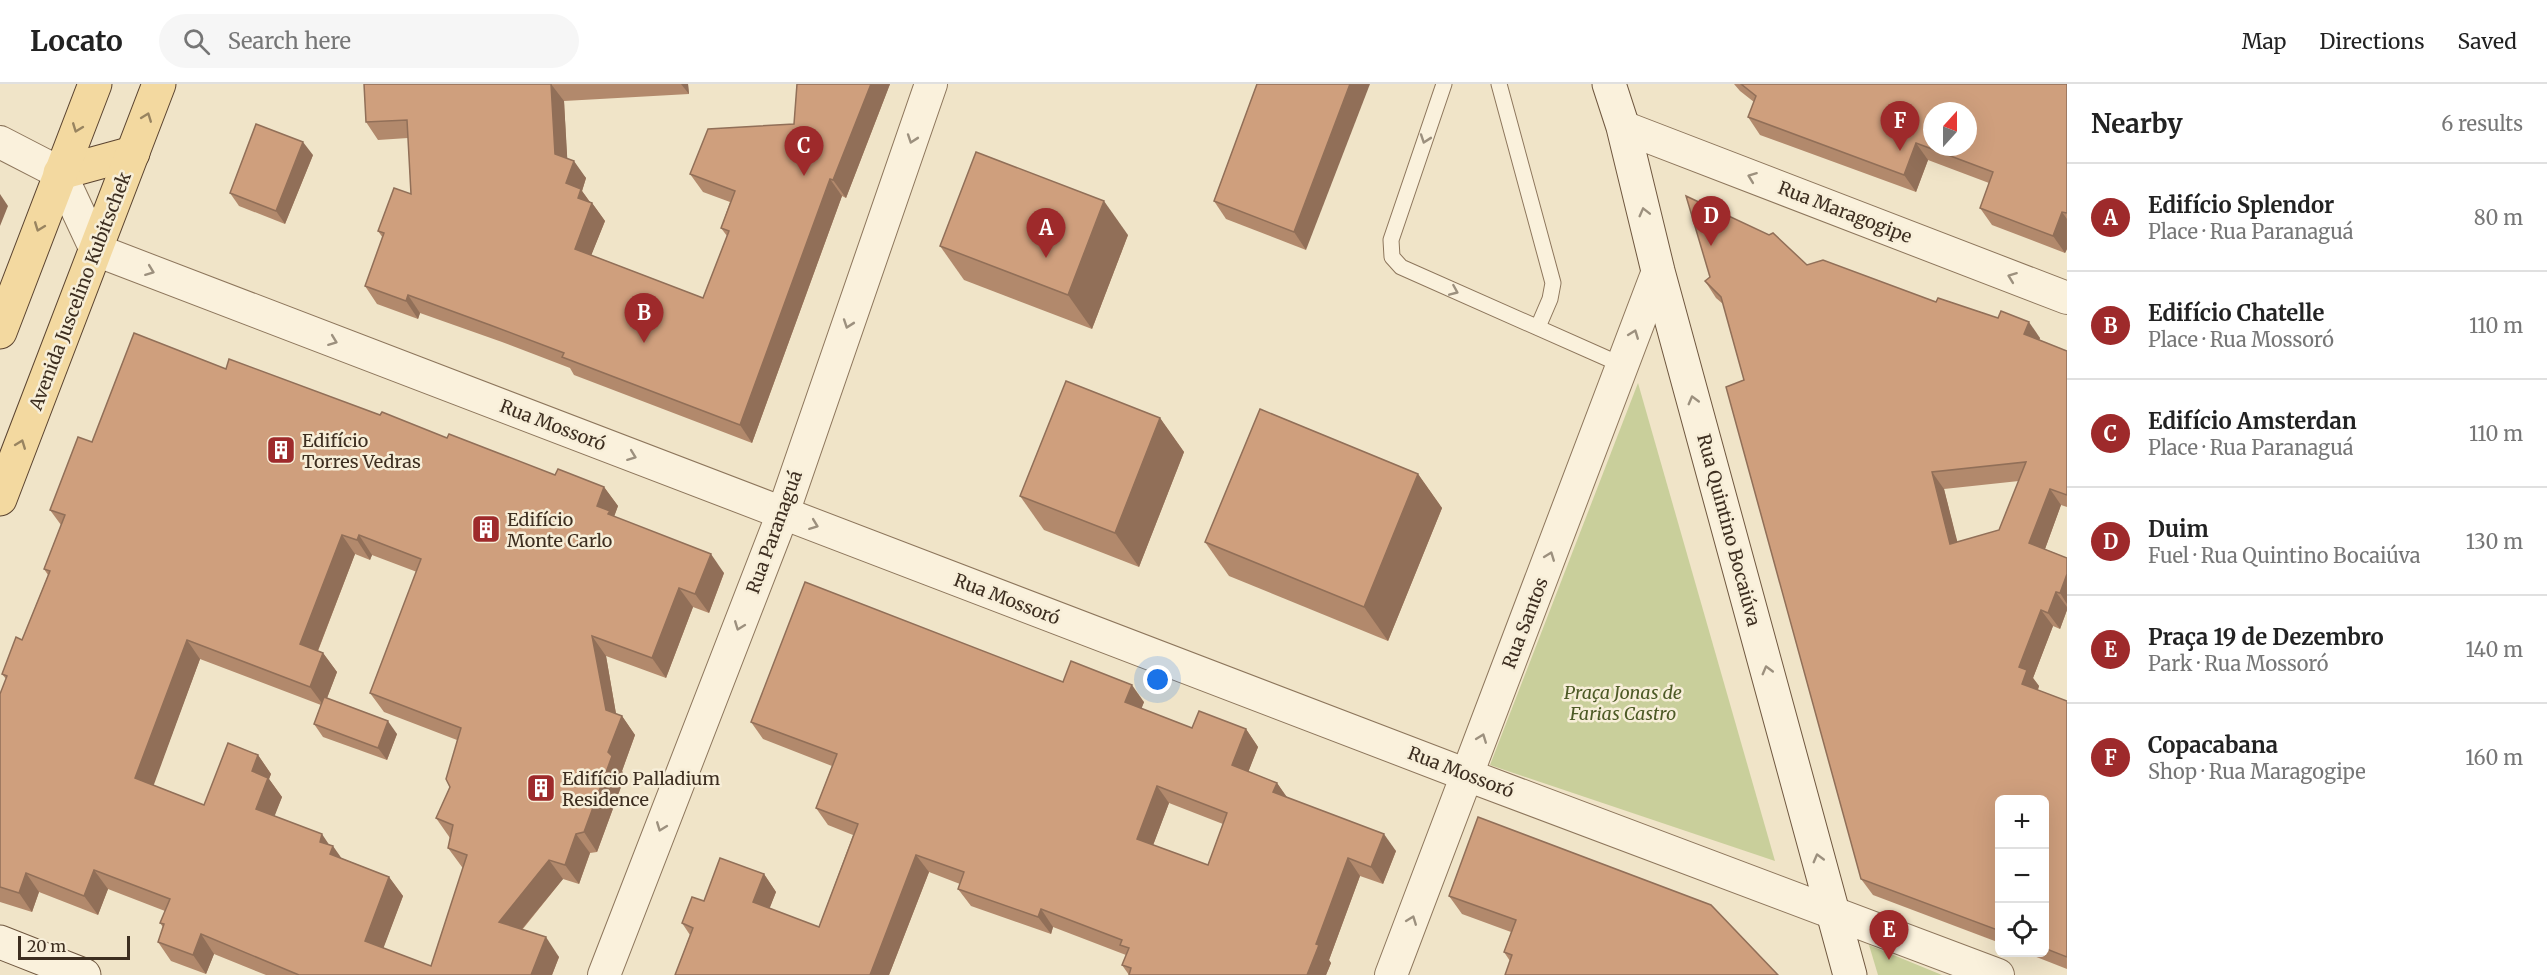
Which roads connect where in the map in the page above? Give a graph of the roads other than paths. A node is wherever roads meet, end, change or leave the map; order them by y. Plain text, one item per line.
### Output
1 (95, 84) edge
2 (159, 84) edge
3 (931, 84) edge
4 (1443, 84) edge
5 (1499, 84) edge
6 (1609, 84) edge
7 (1623, 127) junction
8 (0, 142) edge
9 (133, 153) junction
10 (60, 173) junction
11 (96, 250) junction
12 (1658, 271) junction
13 (2067, 298) edge
14 (1538, 327) junction
15 (0, 332) edge
16 (1622, 365) junction
17 (0, 499) edge
18 (783, 513) junction
19 (1467, 775) junction
20 (1832, 911) junction
21 (0, 942) edge
22 (84, 975) edge
23 (604, 975) edge
24 (1391, 975) edge
25 (1850, 975) edge
26 (1998, 975) edge

1 -> 10 main road
9 -> 2 main road, Avenida Juscelino Kubitschek
3 -> 18 street, Rua Paranaguá
4 -> 14 lane
5 - 14 lane
6 - 7 street, Rua Quintino Bocaiúva
12 -> 7 street, Rua Quintino Bocaiúva
13 -> 7 street, Rua Maragogipe
8 - 10 street
9 - 10 main road
9 - 11 main road, Avenida Juscelino Kubitschek
10 - 11 street
10 -> 15 main road
17 -> 11 main road, Avenida Juscelino Kubitschek
11 -> 18 street, Rua Mossoró
16 -> 12 street, Rua Santos
20 -> 12 street, Rua Quintino Bocaiúva
14 - 16 lane
19 -> 16 street, Rua Santos
18 -> 19 street, Rua Mossoró
18 -> 23 street, Rua Paranaguá
19 - 20 street, Rua Mossoró
24 -> 19 street, Rua Santos
20 - 25 street, Rua Quintino Bocaiúva
20 - 26 street, Rua Mossoró
21 - 22 street

